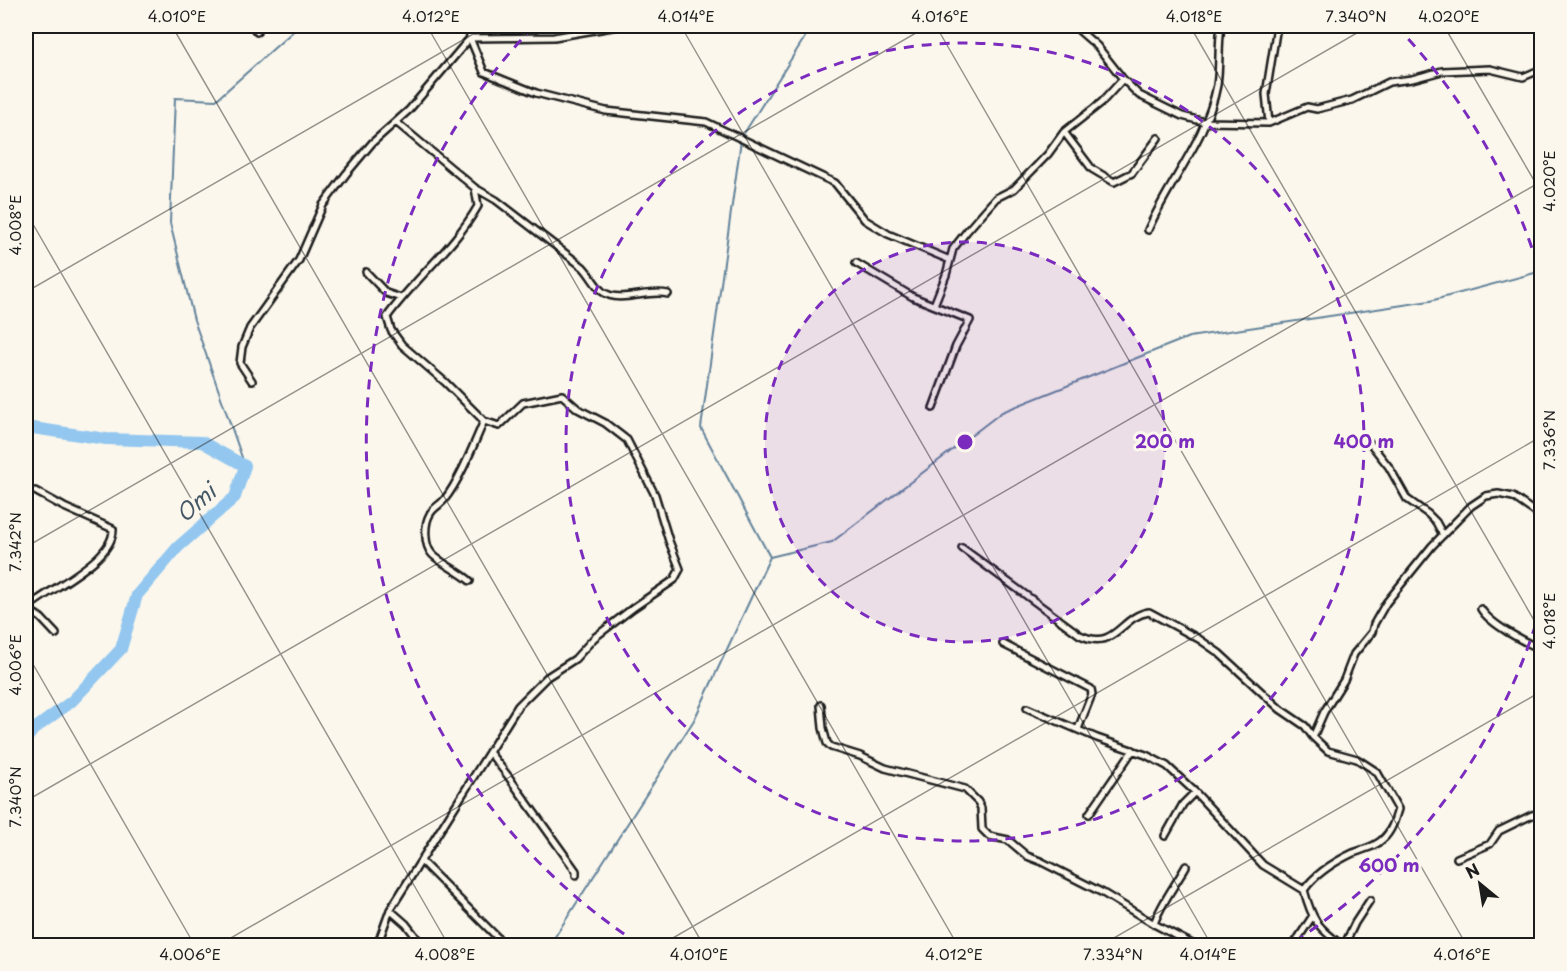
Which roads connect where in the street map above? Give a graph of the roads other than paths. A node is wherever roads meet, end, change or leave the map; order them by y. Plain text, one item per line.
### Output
1 (252, 26) edge
2 (470, 26) edge
3 (618, 26) edge
4 (1221, 26) edge
5 (1277, 26) edge
6 (1078, 27) edge
7 (256, 32) dead end
8 (470, 38) junction
9 (1542, 69) edge
10 (1123, 79) junction
11 (396, 122) junction
12 (1205, 122) junction
13 (1269, 123) junction
14 (1064, 132) junction
15 (1158, 138) dead end
16 (475, 188) junction
17 (1148, 230) dead end
18 (950, 260) junction
19 (855, 263) dead end
20 (366, 272) dead end
21 (668, 294) dead end
22 (401, 298) junction
23 (934, 305) junction
24 (252, 381) dead end
25 (933, 408) dead end
26 (484, 421) junction
27 (1371, 443) dead end
28 (35, 491) dead end
29 (1542, 517) edge
30 (1443, 535) junction
31 (962, 548) dead end
32 (470, 581) dead end
33 (26, 609) edge
34 (1481, 609) dead end
35 (56, 634) dead end
36 (1003, 644) dead end
37 (1542, 649) edge
38 (821, 705) dead end
39 (1027, 708) dead end
40 (1078, 729) junction
41 (1313, 737) junction
42 (1133, 750) junction
43 (489, 752) junction
44 (1195, 792) junction
45 (1542, 813) edge
46 (1089, 814) dead end
47 (1165, 836) dead end
48 (1457, 858) dead end
49 (421, 861) junction
50 (1186, 866) dead end
51 (576, 874) dead end
52 (1304, 890) junction
53 (1370, 900) dead end
54 (390, 910) junction
55 (1312, 917) junction
56 (1154, 924) junction
57 (1184, 943) edge
58 (377, 945) edge
59 (423, 945) edge
60 (506, 945) edge
61 (1196, 945) edge
62 (1293, 945) edge
63 (1343, 945) edge

1 - 7 street
2 - 8 street
3 - 8 street
4 - 12 street
5 - 13 street
6 - 10 street
8 - 11 street
8 - 18 street
9 - 13 street
10 - 12 street
10 - 14 street
11 - 16 street
11 - 24 street
12 - 13 street
12 - 17 street
14 - 15 street
14 - 18 street
16 - 21 street
16 - 22 street
18 - 23 street
19 - 23 street
20 - 22 street
22 - 26 street
23 - 25 street
26 - 32 street
26 - 43 street
27 - 30 street
28 - 33 street
29 - 30 street
30 - 41 street
31 - 41 street
33 - 35 street
34 - 37 street
36 - 40 street
38 - 56 street
39 - 40 street
40 - 42 street
41 - 52 street
42 - 44 street
42 - 46 street
43 - 49 street
43 - 51 street
44 - 47 street
44 - 52 street
45 - 48 street
49 - 54 street
49 - 60 street
50 - 56 street
52 - 55 street
53 - 63 street
54 - 58 street
54 - 59 street
55 - 62 street
55 - 63 street
56 - 57 street
57 - 61 street

